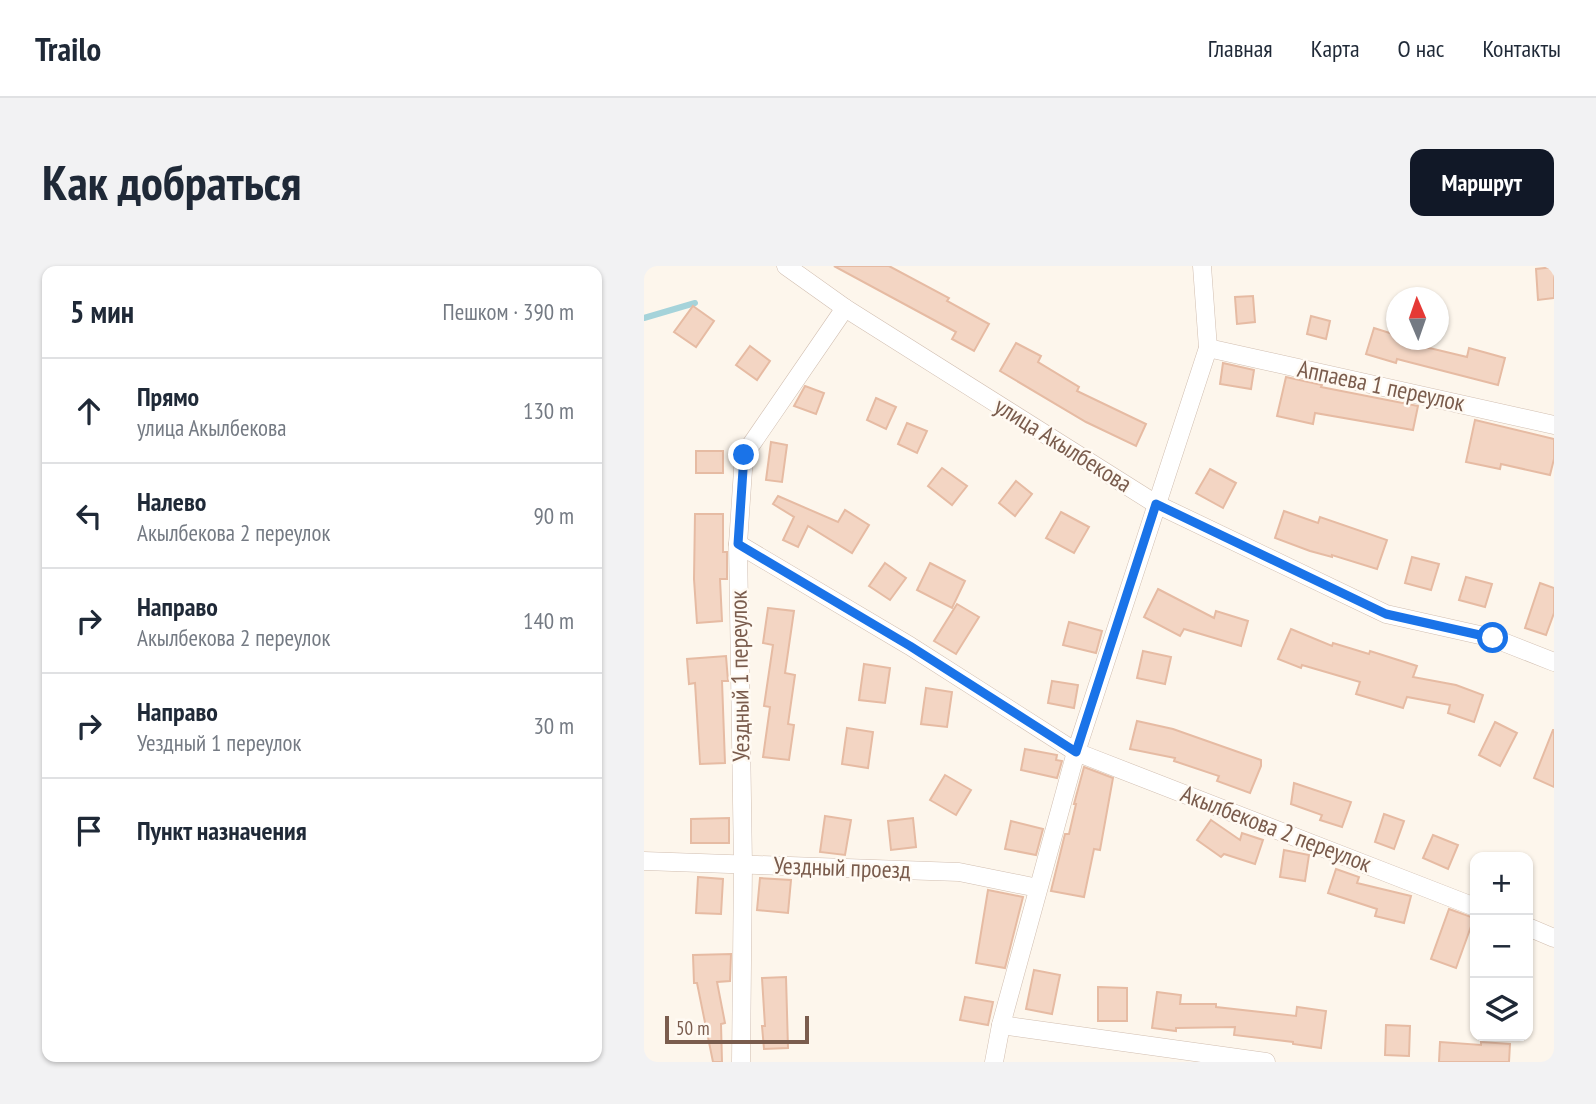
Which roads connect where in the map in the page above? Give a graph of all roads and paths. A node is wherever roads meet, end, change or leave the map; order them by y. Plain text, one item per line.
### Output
1 (786, 266) edge
2 (1202, 266) edge
3 (845, 307) junction
4 (1208, 348) junction
5 (1554, 425) edge
6 (1156, 504) junction
7 (738, 544) junction
8 (1554, 662) edge
9 (1076, 752) junction
10 (644, 861) edge
11 (743, 865) junction
12 (1038, 888) junction
13 (1470, 905) edge
14 (1533, 929) edge
15 (1554, 938) edge
16 (1001, 1025) junction
17 (741, 1062) edge
18 (994, 1062) edge
19 (1266, 1062) edge

1 - 3 street, улица Акылбекова
2 - 4 street
3 - 6 street, улица Акылбекова
3 - 7 street, Уездный 1 переулок
4 - 5 street, Аппаева 1 переулок
4 - 6 street
6 - 8 street, улица Акылбекова
6 - 9 street
7 - 9 street, Акылбекова 2 переулок
7 - 11 street, Уездный 1 переулок
9 - 12 street
9 - 13 street, Акылбекова 2 переулок
10 - 11 street, Уездный проезд
11 - 12 street, Уездный проезд
11 - 17 street, Уездный 1 переулок
12 - 16 street
14 - 15 street
16 - 18 street
16 - 19 street

